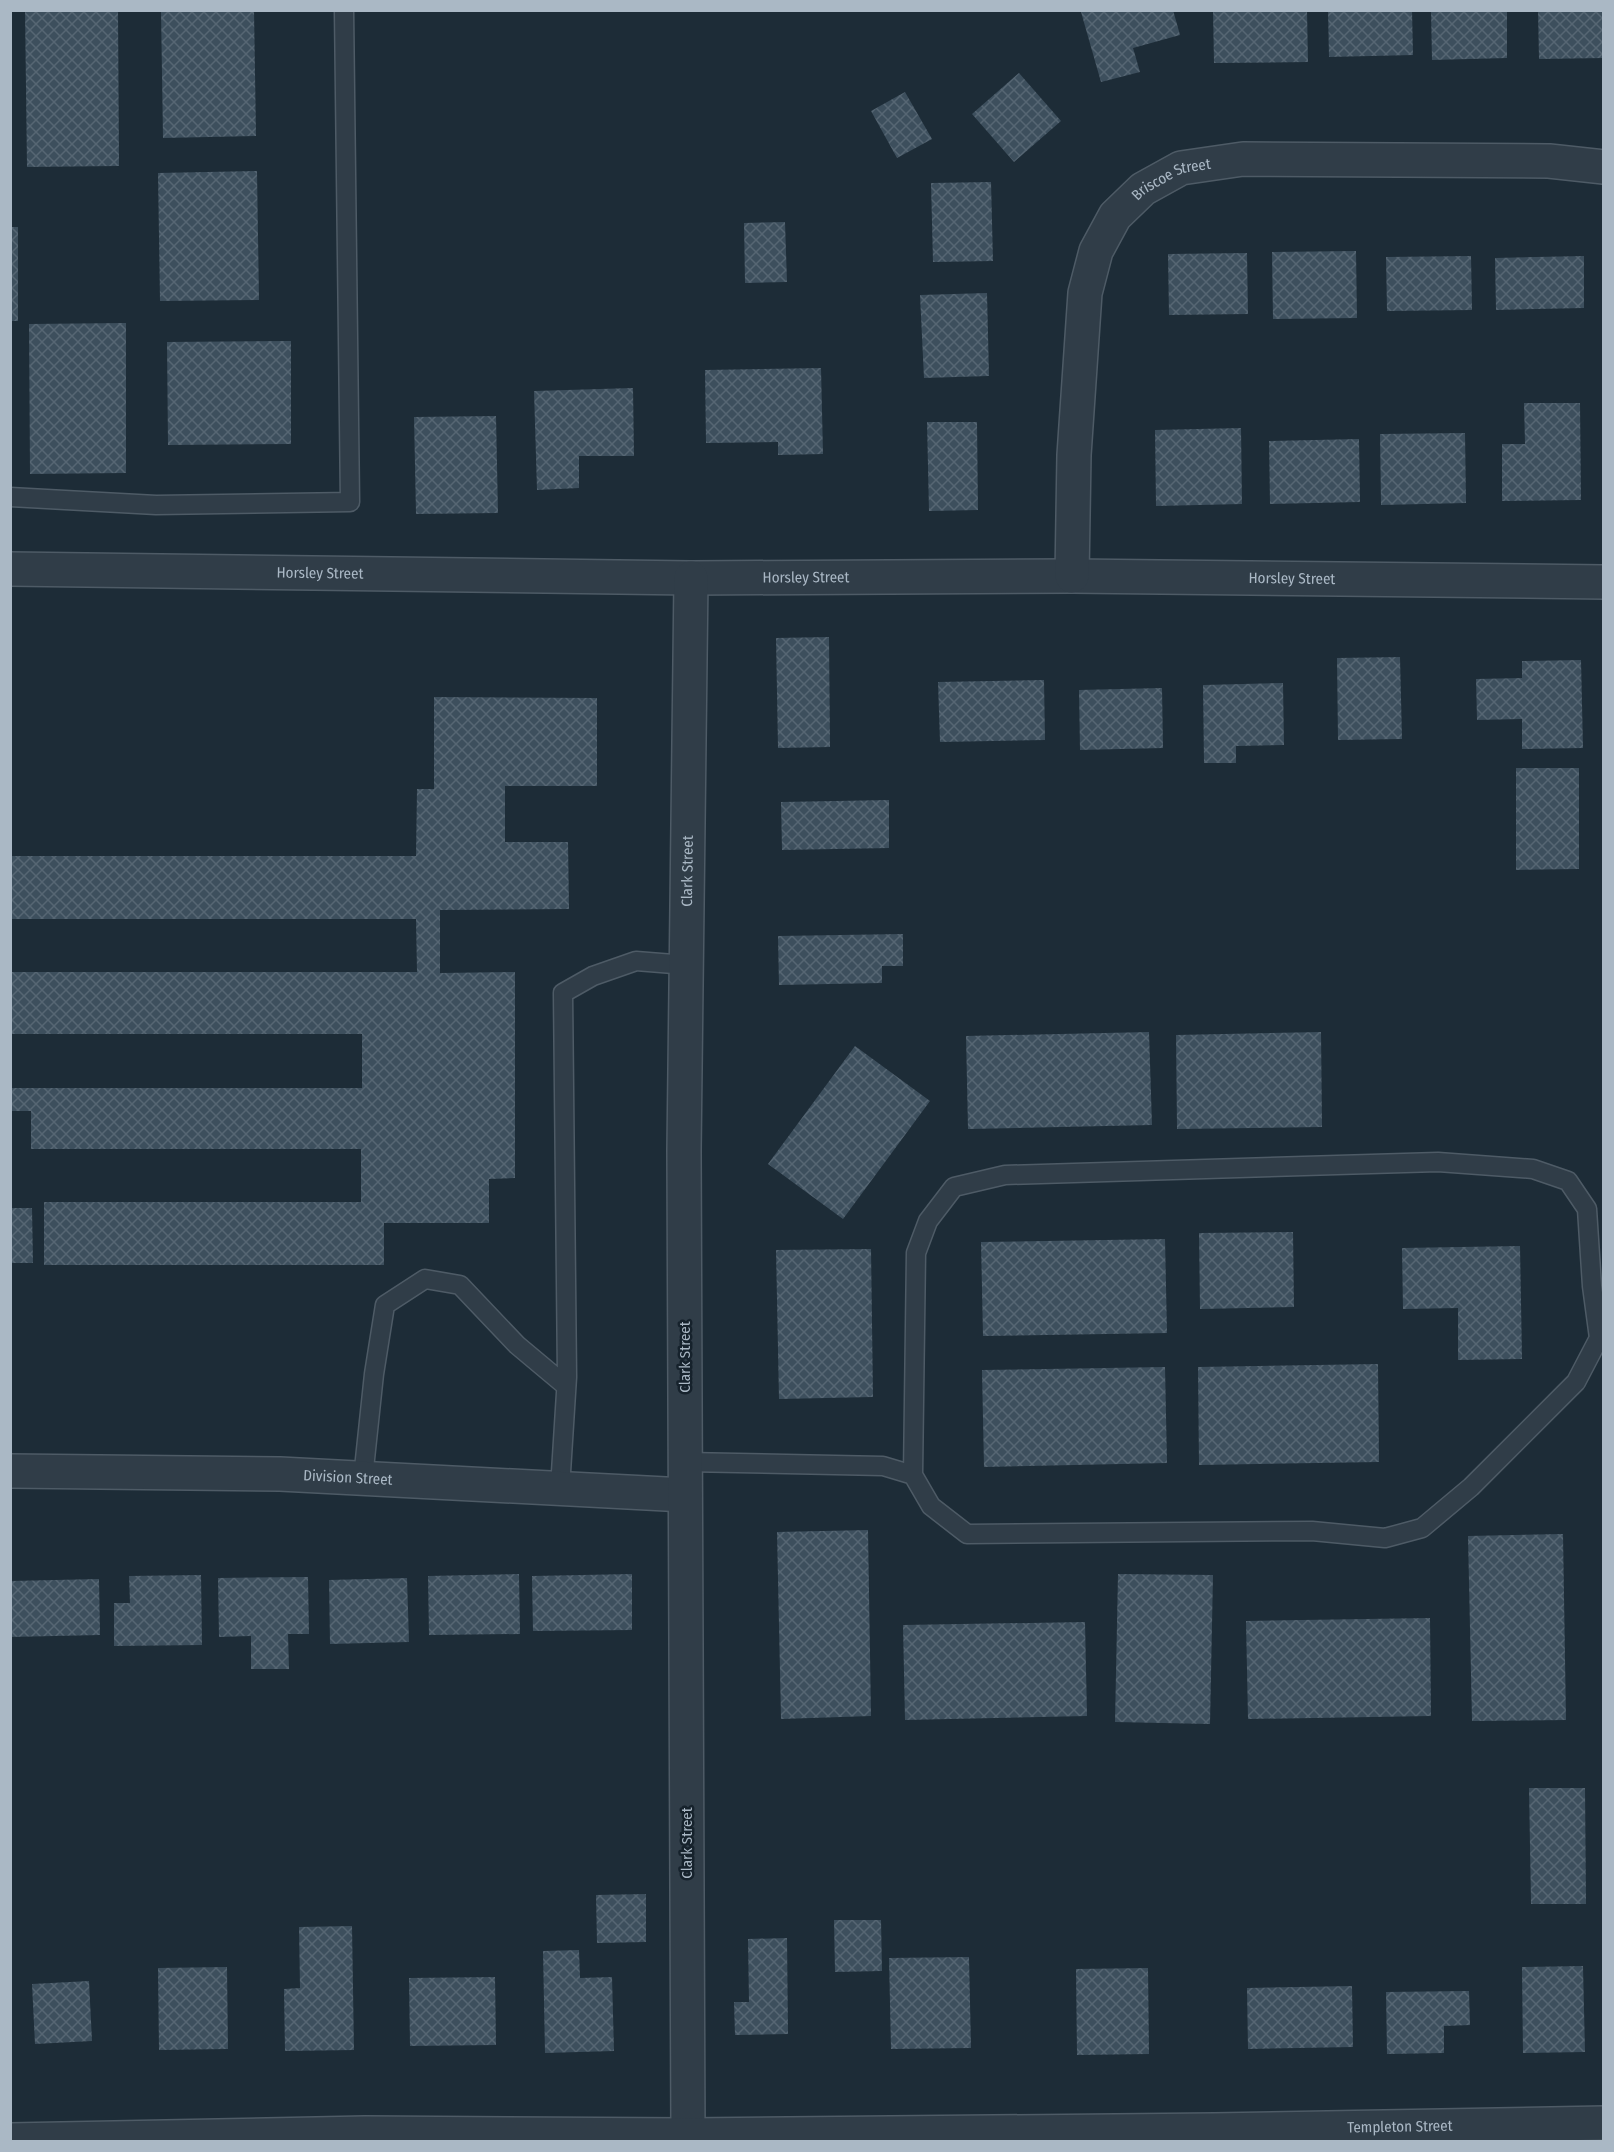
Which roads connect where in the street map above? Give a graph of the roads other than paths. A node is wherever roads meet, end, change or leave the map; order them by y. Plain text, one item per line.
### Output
1 (344, 10) edge
2 (1604, 167) edge
3 (10, 497) edge
4 (10, 569) edge
5 (1072, 576) junction
6 (691, 578) junction
7 (1604, 582) edge
8 (686, 965) junction
9 (1601, 1338) edge
10 (566, 1386) junction
11 (685, 1462) junction
12 (10, 1471) edge
13 (913, 1475) junction
14 (363, 1478) junction
15 (560, 1488) junction
16 (685, 1495) junction
17 (1604, 2123) edge
18 (688, 2135) junction
19 (1214, 2136) edge
20 (365, 2137) edge
21 (10, 2139) edge

1 - 3 lane
2 - 5 street, Briscoe Street
4 - 6 street, Horsley Street
5 - 6 street, Horsley Street
5 - 7 street, Horsley Street
6 - 8 street, Clark Street
8 - 10 lane
8 - 11 street, Clark Street
9 - 13 lane
9 - 13 lane
10 - 14 lane
10 - 15 lane
11 - 13 lane
11 - 16 street, Clark Street
12 - 14 street, Division Street
14 - 15 street, Division Street
15 - 16 street, Division Street
16 - 18 street, Clark Street
17 - 19 street, Templeton Street
18 - 19 street, Templeton Street
18 - 20 street, Templeton Street
20 - 21 street, Templeton Street

